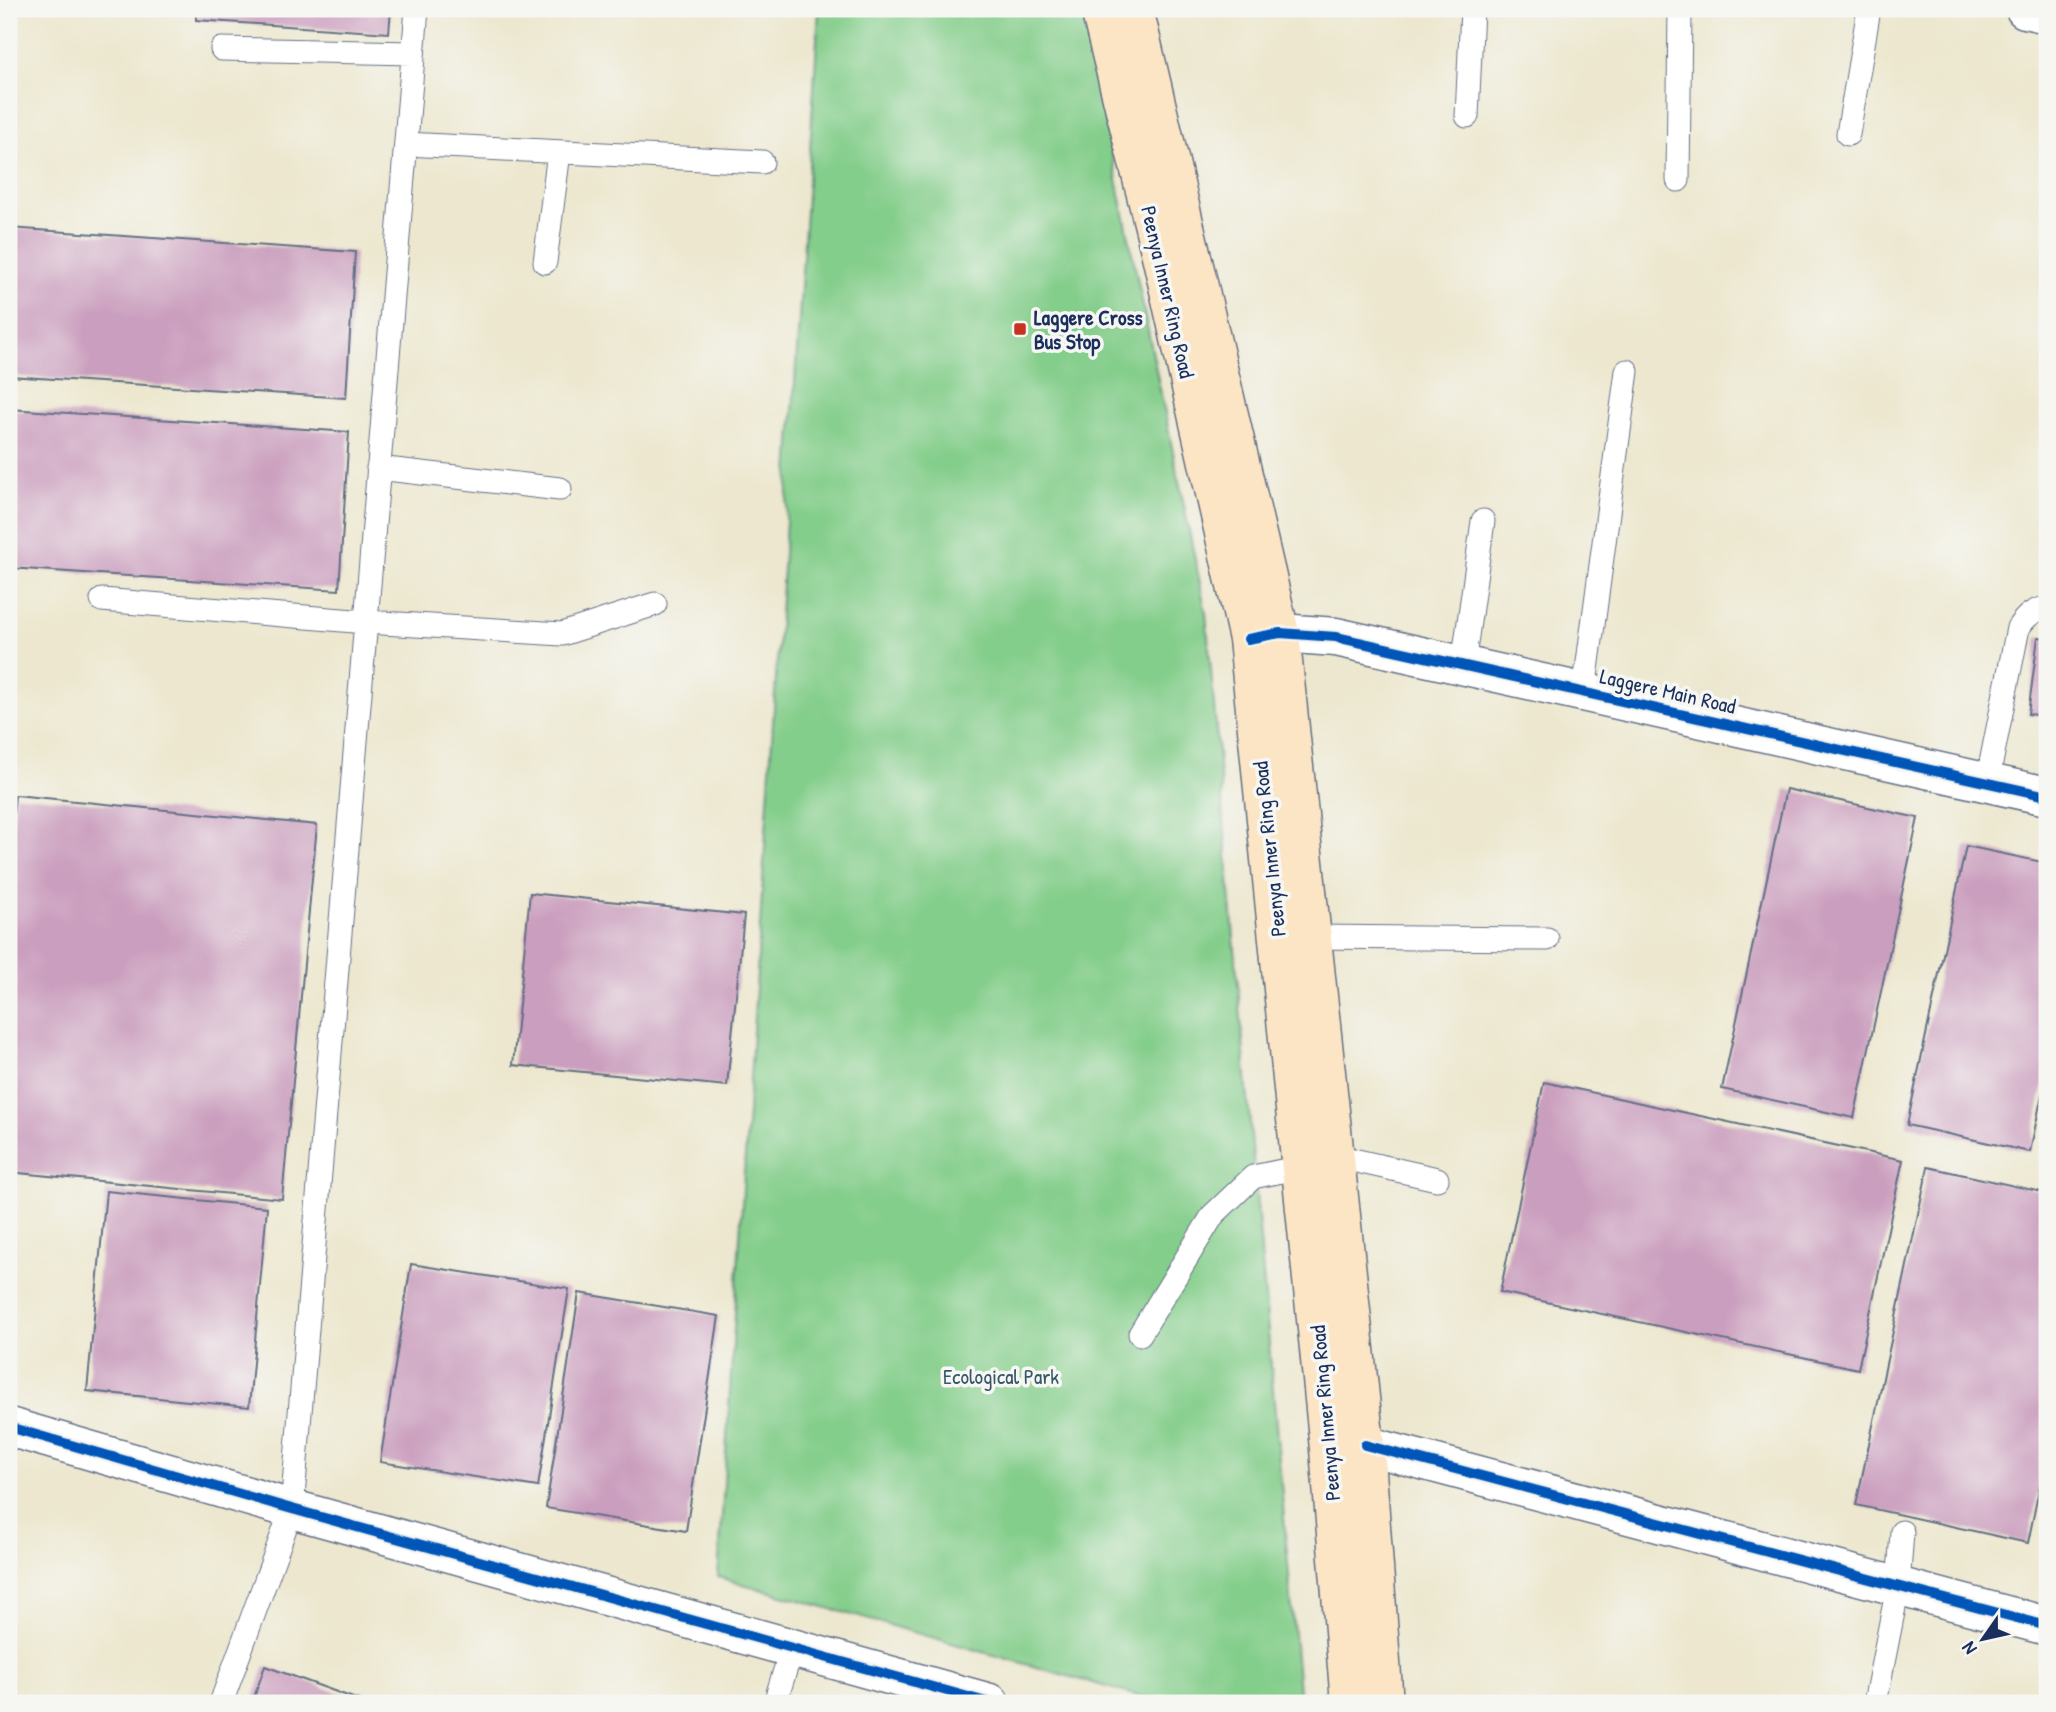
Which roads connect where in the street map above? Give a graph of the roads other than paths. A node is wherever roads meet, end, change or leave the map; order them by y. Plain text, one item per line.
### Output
1 (417, 9) edge
2 (1100, 9) edge
3 (1134, 9) edge
4 (1472, 9) edge
5 (1680, 9) edge
6 (1869, 9) edge
7 (2025, 9) edge
8 (2047, 14) edge
9 (222, 49) dead end
10 (413, 53) junction
11 (1467, 116) dead end
12 (1848, 134) dead end
13 (406, 144) junction
14 (559, 152) junction
15 (762, 162) dead end
16 (1678, 180) dead end
17 (545, 262) dead end
18 (1628, 371) dead end
19 (379, 468) junction
20 (560, 489) dead end
21 (1483, 522) dead end
22 (102, 600) dead end
23 (655, 604) dead end
24 (2047, 608) edge
25 (366, 622) junction
26 (1264, 636) junction
27 (1463, 666) junction
28 (1584, 692) junction
29 (1987, 783) junction
30 (2047, 796) edge
31 (1312, 937) junction
32 (1547, 939) dead end
33 (1318, 1162) junction
34 (1437, 1179) dead end
35 (1140, 1334) dead end
36 (9, 1427) edge
37 (1365, 1445) junction
38 (292, 1509) junction
39 (1902, 1532) dead end
40 (1898, 1587) junction
41 (2047, 1626) edge
42 (792, 1648) junction
43 (935, 1696) edge
44 (221, 1703) edge
45 (775, 1703) edge
46 (990, 1703) edge
47 (1350, 1703) edge
48 (1384, 1703) edge
49 (1875, 1703) edge

1 - 10 lane
2 - 26 main road, Peenya Inner Ring Road
3 - 26 main road, Peenya Inner Ring Road
4 - 11 lane
5 - 16 lane
6 - 12 lane
7 - 8 street
9 - 10 lane
10 - 13 lane
13 - 14 lane
13 - 19 lane
14 - 15 lane
14 - 17 lane
18 - 28 lane
19 - 20 lane
19 - 25 lane
21 - 27 lane
22 - 25 lane
23 - 25 lane
24 - 29 lane
25 - 38 lane
26 - 27 street, Laggere Main Road
26 - 31 main road, Peenya Inner Ring Road
26 - 33 main road, Peenya Inner Ring Road
27 - 28 street, Laggere Main Road
28 - 29 street, Laggere Main Road
29 - 30 street, Laggere Main Road
31 - 32 lane
31 - 33 main road, Peenya Inner Ring Road
33 - 34 lane
33 - 35 lane
33 - 37 main road, Peenya Inner Ring Road
33 - 47 main road, Peenya Inner Ring Road
36 - 38 street
37 - 40 street
37 - 48 main road, Peenya Inner Ring Road
38 - 42 street
38 - 44 lane
39 - 40 lane
40 - 41 street
40 - 49 lane
42 - 43 street
42 - 45 lane
43 - 46 street

